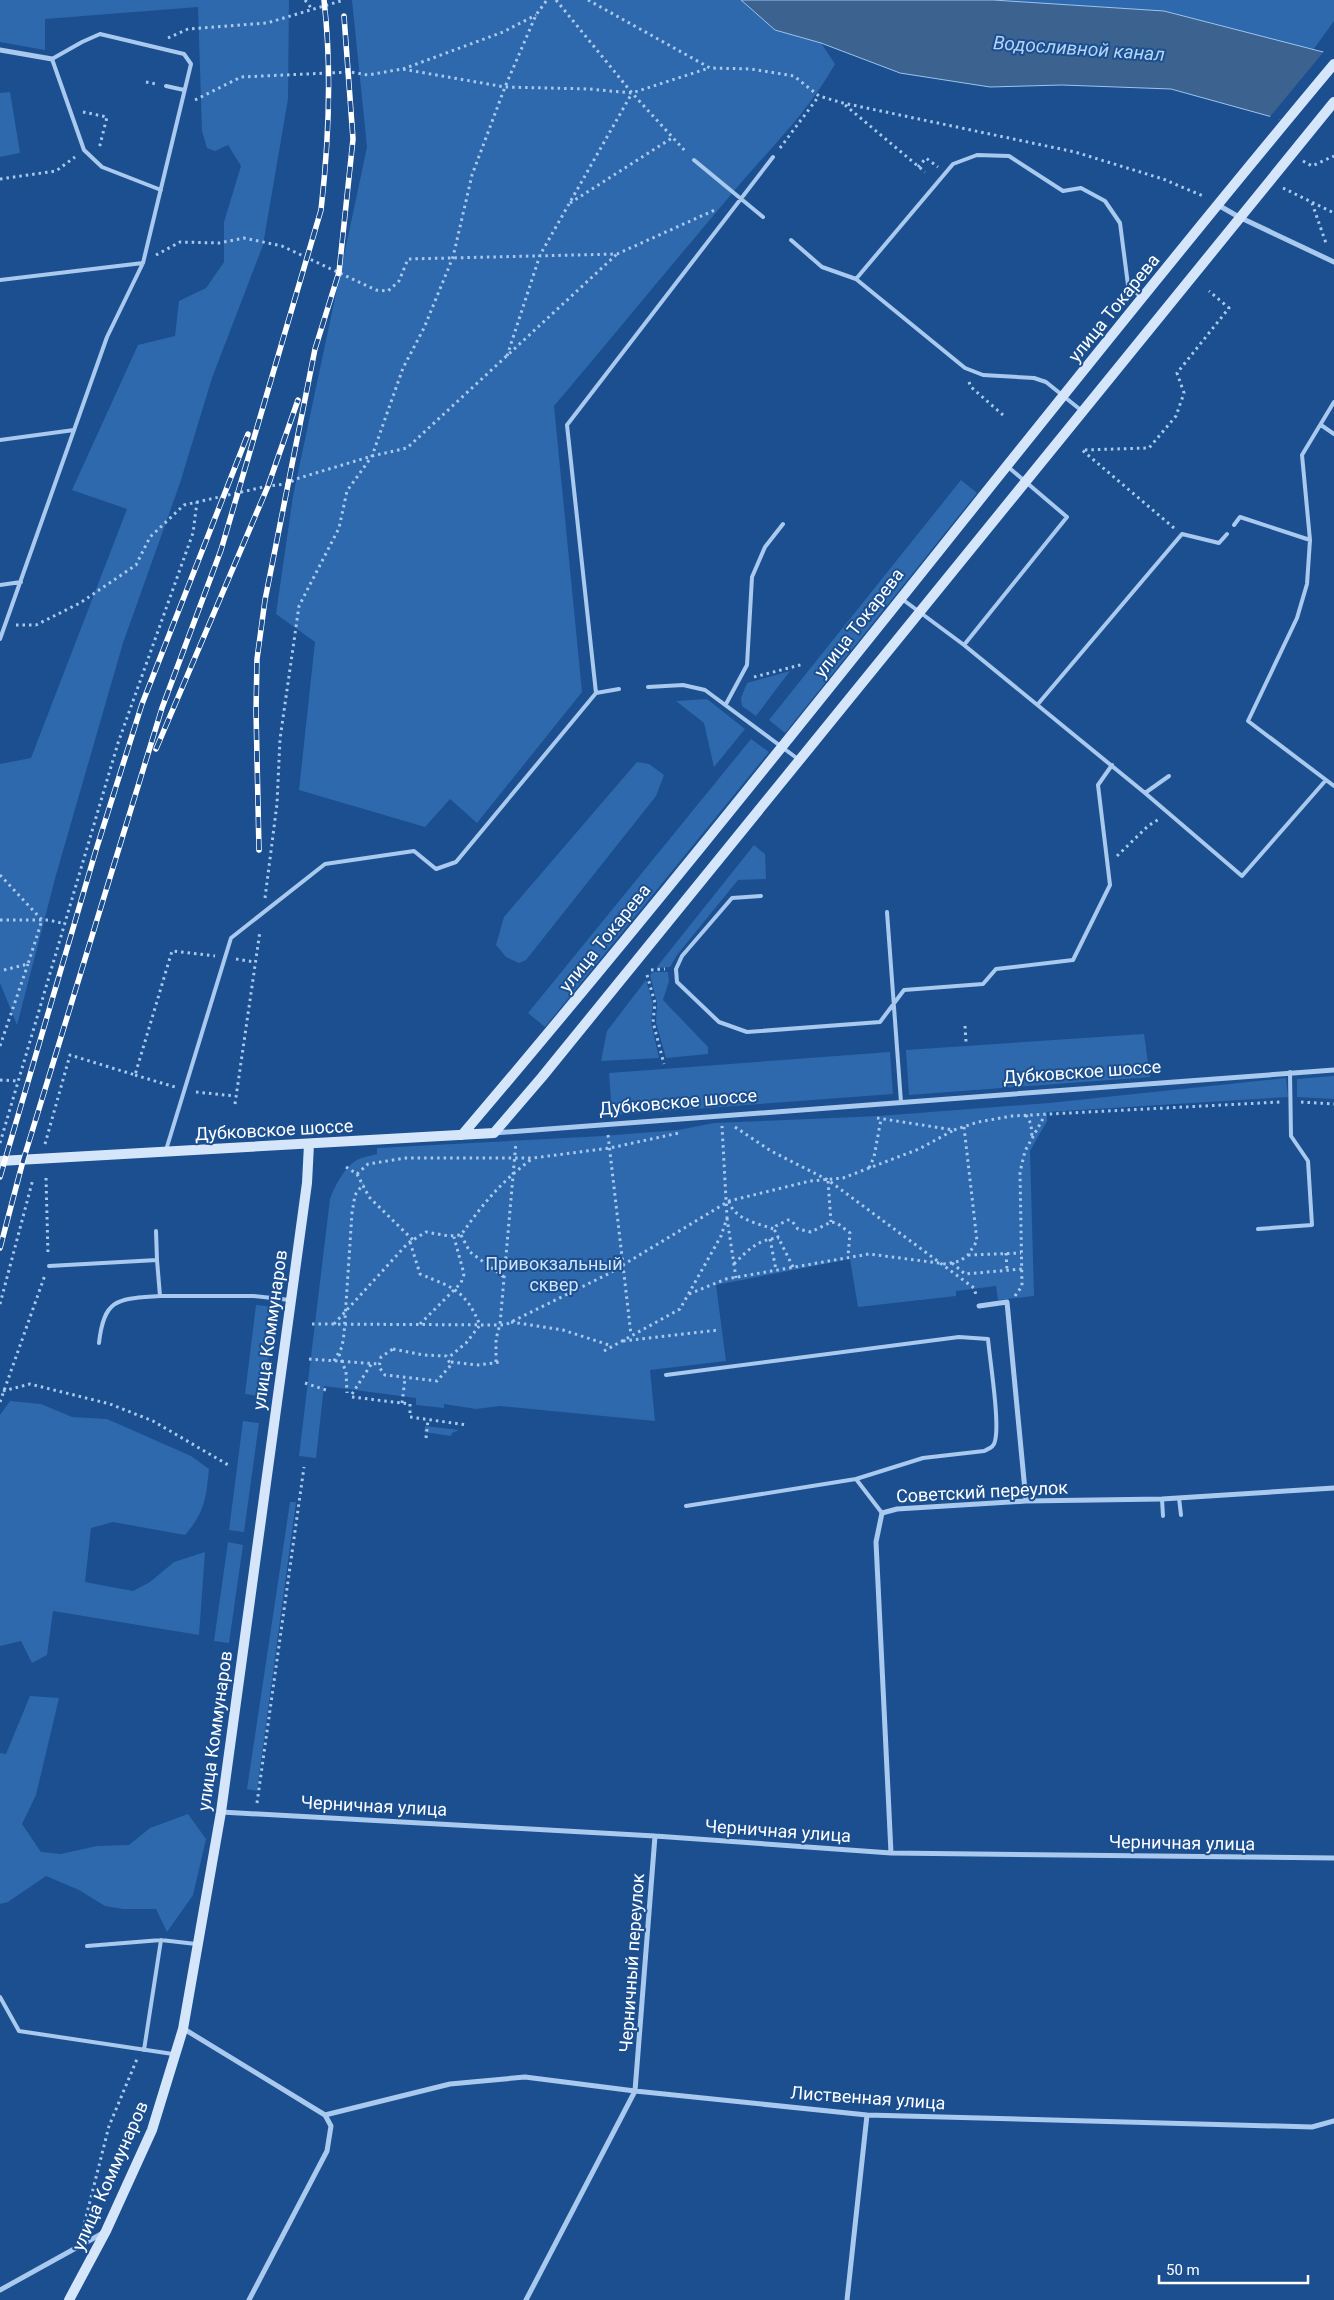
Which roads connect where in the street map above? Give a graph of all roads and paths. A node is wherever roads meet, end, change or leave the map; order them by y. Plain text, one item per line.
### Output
1 (305, 0) edge
2 (344, 0) edge
3 (547, 0) edge
4 (556, 0) edge
5 (588, 0) edge
6 (312, 9) junction
7 (536, 15) junction
8 (151, 46) junction
9 (0, 50) edge
10 (52, 59) junction
11 (1334, 64) edge
12 (710, 68) junction
13 (402, 70) junction
14 (166, 86) dead end
15 (504, 87) junction
16 (184, 90) junction
17 (632, 93) junction
18 (819, 96) junction
19 (1334, 102) edge
20 (843, 103) junction
21 (180, 107) junction
22 (69, 108) junction
23 (672, 138) junction
24 (84, 150) junction
25 (1334, 156) edge
26 (773, 157) joint
27 (694, 160) joint
28 (96, 161) junction
29 (1302, 161) dead end
30 (918, 167) junction
31 (925, 172) dead end
32 (946, 174) junction
33 (0, 179) edge
34 (1281, 187) dead end
35 (161, 190) junction
36 (1203, 196) dead end
37 (740, 198) junction
38 (1312, 202) junction
39 (570, 204) junction
40 (1218, 205) junction
41 (1334, 213) edge
42 (763, 217) dead end
43 (1239, 218) junction
44 (791, 240) dead end
45 (1329, 252) dead end
46 (617, 254) junction
47 (540, 255) junction
48 (453, 257) junction
49 (1334, 262) edge
50 (143, 263) junction
51 (856, 279) junction
52 (0, 280) edge
53 (1209, 291) dead end
54 (1142, 298) junction
55 (507, 356) junction
56 (964, 368) junction
57 (1063, 396) junction
58 (1334, 402) edge
59 (1082, 411) junction
60 (1003, 415) dead end
61 (1321, 425) junction
62 (74, 430) junction
63 (1334, 434) edge
64 (0, 440) edge
65 (372, 456) junction
66 (1006, 466) junction
67 (1025, 482) junction
68 (197, 502) junction
69 (783, 524) dead end
70 (1234, 525) dead end
71 (1182, 534) junction
72 (1227, 534) dead end
73 (1310, 540) junction
74 (21, 582) junction
75 (0, 585) edge
76 (900, 597) junction
77 (920, 611) junction
78 (5, 625) junction
79 (0, 639) edge
80 (964, 645) junction
81 (804, 664) dead end
82 (739, 682) junction
83 (648, 687) dead end
84 (619, 689) dead end
85 (596, 694) junction
86 (726, 704) junction
87 (1038, 704) junction
88 (782, 747) junction
89 (798, 760) junction
90 (1112, 765) junction
91 (1169, 776) dead end
92 (1326, 780) junction
93 (1334, 786) edge
94 (1146, 793) junction
95 (1168, 813) junction
96 (1108, 865) junction
97 (0, 875) edge
98 (761, 896) dead end
99 (263, 912) junction
100 (887, 912) dead end
101 (0, 920) edge
102 (42, 920) junction
103 (65, 924) junction
104 (225, 958) junction
105 (255, 962) junction
106 (28, 964) junction
107 (0, 971) edge
108 (647, 975) dead end
109 (894, 1005) junction
110 (965, 1026) dead end
111 (966, 1042) dead end
112 (0, 1046) edge
113 (664, 1064) dead end
114 (1334, 1070) edge
115 (1290, 1072) junction
116 (0, 1080) edge
117 (18, 1081) junction
118 (900, 1102) junction
119 (1292, 1102) junction
120 (235, 1104) dead end
121 (1334, 1104) edge
122 (1026, 1115) junction
123 (1046, 1115) junction
124 (869, 1118) dead end
125 (881, 1119) junction
126 (607, 1124) junction
127 (732, 1125) junction
128 (742, 1125) dead end
129 (715, 1126) dead end
130 (722, 1126) junction
131 (964, 1127) junction
132 (954, 1130) junction
133 (689, 1131) dead end
134 (494, 1133) junction
135 (462, 1135) junction
136 (516, 1139) dead end
137 (1032, 1139) junction
138 (0, 1143) edge
139 (45, 1144) dead end
140 (309, 1144) junction
141 (610, 1148) junction
142 (166, 1153) junction
143 (514, 1157) junction
144 (533, 1158) junction
145 (0, 1161) edge
146 (346, 1167) dead end
147 (869, 1168) junction
148 (357, 1174) junction
149 (512, 1174) junction
150 (33, 1178) dead end
151 (46, 1178) dead end
152 (828, 1180) junction
153 (363, 1184) junction
154 (727, 1202) junction
155 (727, 1218) junction
156 (831, 1222) junction
157 (774, 1229) junction
158 (1258, 1229) dead end
159 (156, 1231) dead end
160 (461, 1235) junction
161 (454, 1237) junction
162 (779, 1238) junction
163 (770, 1239) junction
164 (412, 1241) junction
165 (1006, 1253) junction
166 (1022, 1253) junction
167 (968, 1255) junction
168 (848, 1256) junction
169 (157, 1260) junction
170 (936, 1261) junction
171 (952, 1263) junction
172 (734, 1264) junction
173 (623, 1265) junction
174 (49, 1266) junction
175 (793, 1267) junction
176 (1022, 1268) junction
177 (776, 1270) junction
178 (1007, 1270) junction
179 (504, 1277) junction
180 (736, 1278) junction
181 (455, 1289) junction
182 (689, 1294) junction
183 (160, 1296) junction
184 (290, 1300) junction
185 (1007, 1302) junction
186 (0, 1304) edge
187 (979, 1306) joint
188 (346, 1311) junction
189 (511, 1322) junction
190 (312, 1324) dead end
191 (500, 1324) junction
192 (334, 1325) junction
193 (345, 1325) junction
194 (419, 1325) junction
195 (480, 1325) junction
196 (719, 1330) dead end
197 (631, 1335) junction
198 (621, 1341) junction
199 (99, 1343) dead end
200 (613, 1346) junction
201 (604, 1351) dead end
202 (339, 1354) junction
203 (448, 1358) junction
204 (309, 1359) dead end
205 (334, 1361) junction
206 (343, 1361) junction
207 (451, 1362) junction
208 (496, 1362) junction
209 (502, 1362) dead end
210 (372, 1363) junction
211 (379, 1364) junction
212 (666, 1375) dead end
213 (405, 1379) junction
214 (305, 1383) dead end
215 (3, 1391) junction
216 (329, 1391) dead end
217 (346, 1393) dead end
218 (0, 1402) edge
219 (402, 1403) junction
220 (428, 1420) junction
221 (467, 1425) dead end
222 (426, 1438) dead end
223 (230, 1466) dead end
224 (304, 1467) dead end
225 (856, 1479) junction
226 (1334, 1488) edge
227 (1179, 1498) junction
228 (1162, 1500) junction
229 (1026, 1501) junction
230 (686, 1506) dead end
231 (882, 1513) junction
232 (1181, 1515) dead end
233 (1163, 1516) dead end
234 (221, 1812) junction
235 (256, 1813) junction
236 (655, 1836) junction
237 (891, 1853) junction
238 (1334, 1858) edge
239 (161, 1940) junction
240 (198, 1944) junction
241 (87, 1946) dead end
242 (0, 1997) edge
243 (183, 2029) junction
244 (143, 2050) junction
245 (175, 2054) junction
246 (635, 2091) junction
247 (325, 2115) junction
248 (867, 2115) junction
249 (1334, 2121) edge
250 (106, 2231) junction
251 (80, 2246) junction
252 (0, 2289) edge
253 (69, 2300) edge
254 (249, 2300) edge
255 (526, 2300) edge
256 (847, 2300) edge

1 - 6 path
2 - 6 path
3 - 7 path
4 - 17 path
5 - 12 path
6 - 8 path
7 - 13 path
7 - 15 path
8 - 10 lane
8 - 16 lane
9 - 10 street
10 - 22 lane
11 - 40 main road, улица Токарева
12 - 17 path
12 - 18 path
13 - 15 path
13 - 21 path
14 - 16 lane
15 - 17 path
15 - 48 path
16 - 21 lane
17 - 23 path
17 - 39 path
18 - 20 path
18 - 26 path
19 - 43 main road
20 - 30 path
20 - 36 path
21 - 35 lane
22 - 24 lane
22 - 28 path
23 - 27 path
23 - 39 path
24 - 28 lane
24 - 33 path
25 - 29 path
26 - 37 lane
27 - 37 lane
28 - 35 lane
30 - 31 path
30 - 32 path
32 - 51 lane
32 - 54 lane
34 - 38 path
35 - 50 lane
37 - 42 lane
37 - 46 path
37 - 85 lane
38 - 41 path
38 - 45 path
39 - 47 path
40 - 43 street
40 - 54 main road, улица Токарева
43 - 49 street
43 - 59 main road
44 - 51 lane
46 - 47 path
46 - 55 path
47 - 48 path
47 - 55 path
48 - 50 path
48 - 65 path
50 - 52 lane
50 - 62 lane
51 - 56 lane
53 - 71 path
54 - 57 main road, улица Токарева
55 - 65 path
56 - 57 lane
56 - 60 path
57 - 59 lane
57 - 66 main road, улица Токарева
58 - 61 lane
59 - 67 main road
61 - 63 lane
61 - 73 lane
62 - 64 lane
62 - 74 lane
65 - 68 path
65 - 99 path
66 - 67 lane
66 - 76 main road, улица Токарева
67 - 77 main road
67 - 80 lane
68 - 78 path
68 - 103 path
69 - 82 lane
70 - 73 lane
71 - 72 lane
71 - 87 lane
73 - 92 lane
74 - 75 lane
74 - 78 lane
76 - 77 lane
76 - 88 main road, улица Токарева
77 - 80 lane
77 - 89 main road
78 - 79 lane
80 - 87 lane
81 - 82 path
82 - 86 lane
83 - 86 lane
84 - 85 lane
85 - 99 lane
86 - 88 lane
87 - 90 lane
88 - 89 lane
88 - 135 main road, улица Токарева
89 - 134 main road
90 - 94 lane
90 - 96 lane
91 - 94 lane
92 - 93 lane
92 - 95 lane
94 - 95 lane
95 - 96 path
96 - 109 lane
97 - 102 path
98 - 109 lane
99 - 104 lane
99 - 105 path
100 - 109 lane
101 - 102 path
102 - 103 path
102 - 106 path
103 - 117 path
104 - 105 path
104 - 139 path
104 - 142 lane
105 - 120 path
106 - 107 path
106 - 112 path
108 - 113 path
109 - 118 lane
110 - 111 path
114 - 115 street, Дубковское шоссе
115 - 118 street, Дубковское шоссе
115 - 119 lane
116 - 117 path
117 - 138 path
118 - 126 street, Дубковское шоссе
119 - 121 path
119 - 123 path
119 - 158 lane
122 - 123 path
122 - 131 path
122 - 137 path
123 - 137 path
124 - 125 path
125 - 132 path
125 - 147 path
126 - 134 street, Дубковское шоссе
126 - 141 path
127 - 128 path
127 - 130 path
127 - 152 path
129 - 130 path
130 - 154 path
131 - 132 path
131 - 167 path
132 - 147 path
133 - 141 path
134 - 135 main road, Дубковское шоссе
135 - 140 main road, Дубковское шоссе
136 - 143 path
137 - 166 path
140 - 142 main road, Дубковское шоссе
140 - 184 main road, улица Коммунаров
141 - 144 path
141 - 173 path
142 - 145 main road, Дубковское шоссе
143 - 144 path
143 - 148 path
143 - 149 path
144 - 149 path
146 - 148 path
147 - 152 path
148 - 153 path
149 - 160 path
149 - 179 path
150 - 186 path
151 - 174 path
152 - 154 path
152 - 156 path
152 - 170 path
153 - 164 path
153 - 188 path
154 - 155 path
154 - 157 path
154 - 173 path
155 - 172 path
155 - 182 path
156 - 157 path
156 - 168 path
157 - 162 path
159 - 169 lane
160 - 161 path
160 - 179 path
161 - 164 path
161 - 181 path
162 - 163 path
162 - 175 path
163 - 172 path
163 - 177 path
164 - 181 path
164 - 188 path
165 - 166 path
165 - 167 path
165 - 178 path
166 - 176 path
167 - 171 path
168 - 170 path
168 - 175 path
169 - 174 lane
169 - 183 lane
170 - 171 path
170 - 187 path
171 - 178 path
172 - 180 path
173 - 189 path
173 - 197 path
174 - 215 path
175 - 177 path
176 - 178 path
176 - 185 path
177 - 180 path
179 - 191 path
180 - 182 path
181 - 194 path
181 - 195 path
182 - 197 path
183 - 184 lane
183 - 199 lane
184 - 234 main road, улица Коммунаров
185 - 187 street
185 - 229 street
188 - 192 path
188 - 193 path
189 - 191 path
189 - 200 path
190 - 192 path
191 - 195 path
191 - 208 path
192 - 193 path
193 - 194 path
193 - 202 path
194 - 195 path
195 - 203 path
196 - 198 path
197 - 198 path
198 - 200 path
200 - 201 path
202 - 205 path
202 - 206 path
203 - 207 path
203 - 211 path
204 - 205 path
205 - 206 path
206 - 210 path
206 - 217 path
207 - 208 path
207 - 213 path
208 - 209 path
210 - 211 path
210 - 219 path
211 - 213 path
212 - 225 lane
213 - 219 path
214 - 216 path
215 - 218 path
215 - 223 path
219 - 220 path
220 - 221 path
220 - 222 path
224 - 235 path
225 - 230 lane
225 - 231 lane
226 - 227 street, Советский переулок
227 - 228 street, Советский переулок
227 - 232 lane
228 - 229 street, Советский переулок
228 - 233 lane
229 - 231 street, Советский переулок
231 - 237 street, Советский переулок
234 - 235 street, Черничная улица
234 - 240 main road, улица Коммунаров
235 - 236 street, Черничная улица
236 - 237 street, Черничная улица
236 - 246 street, Черничный переулок
237 - 238 street, Черничная улица
239 - 240 lane
239 - 241 lane
239 - 244 lane
240 - 243 main road, улица Коммунаров
242 - 244 lane
243 - 245 main road, улица Коммунаров
243 - 247 street
244 - 245 lane
244 - 251 path
245 - 250 main road, улица Коммунаров
246 - 247 street, Лиственная улица
246 - 248 street, Лиственная улица
246 - 255 street
247 - 254 street
248 - 249 street, Лиственная улица
248 - 256 street
250 - 251 street
250 - 253 main road, улица Коммунаров
251 - 252 street

